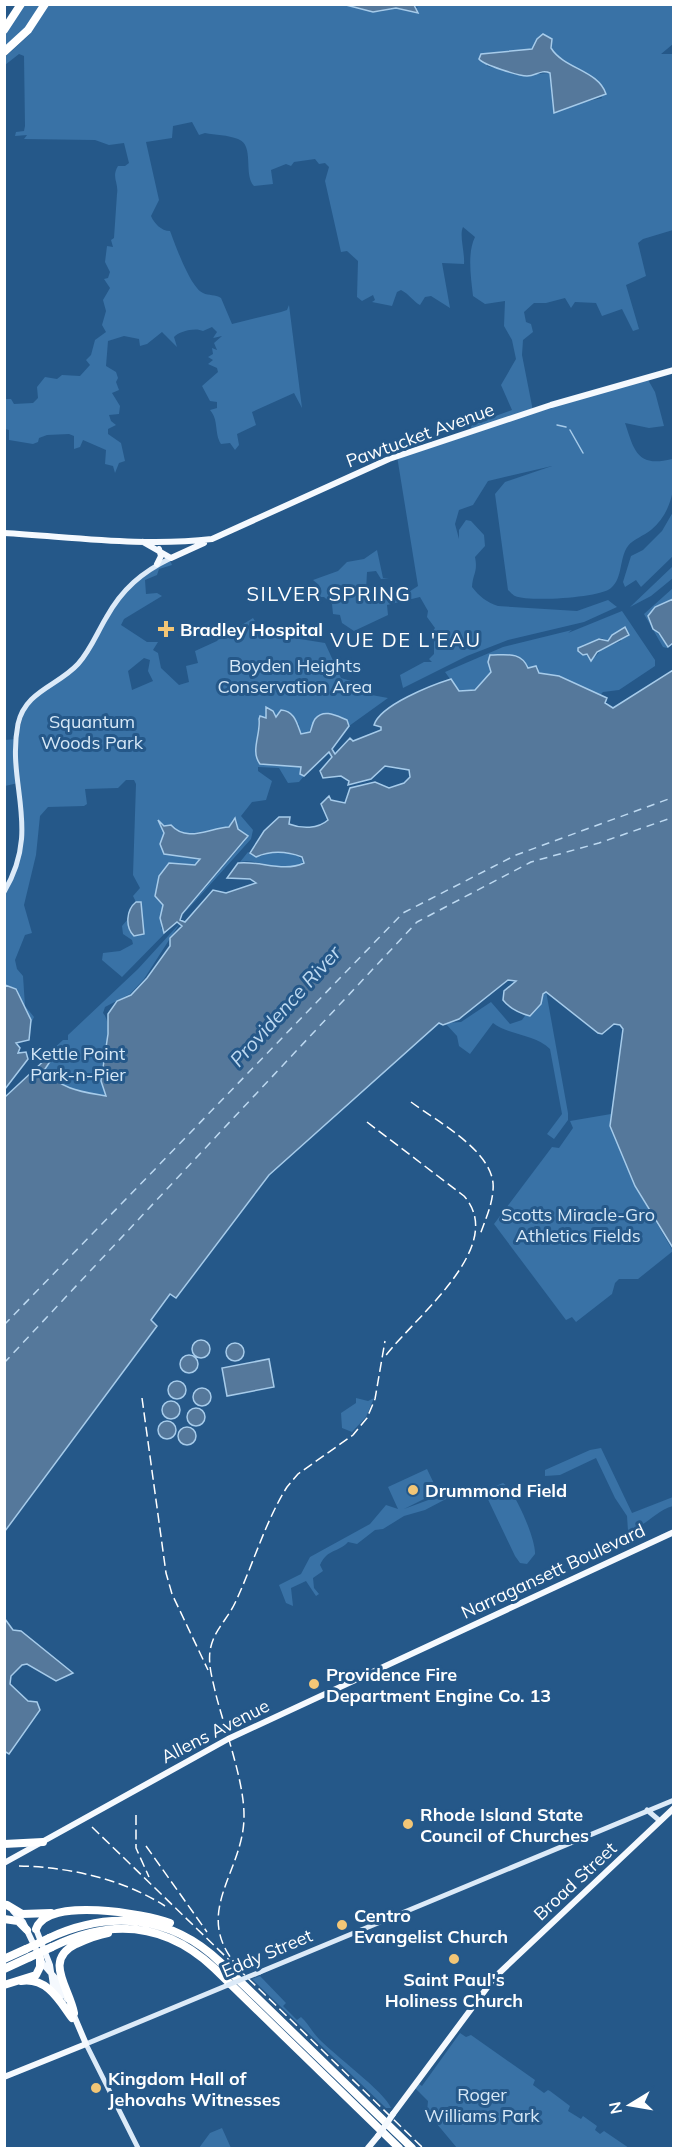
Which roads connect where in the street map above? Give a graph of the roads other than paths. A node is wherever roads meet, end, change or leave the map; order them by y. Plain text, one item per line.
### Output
1 (21, 4) edge
2 (45, 4) edge
3 (4, 30) edge
4 (4, 54) edge
5 (674, 370) edge
6 (4, 533) edge
7 (212, 540) junction
8 (145, 542) junction
9 (158, 549) junction
10 (173, 557) junction
11 (158, 564) junction
12 (4, 892) edge
13 (674, 1532) edge
14 (445, 1638) joint
15 (674, 1800) edge
16 (674, 1808) edge
17 (647, 1810) junction
18 (660, 1821) junction
19 (43, 1842) junction
20 (4, 1844) edge
21 (18, 1844) junction
22 (22, 1853) junction
23 (6, 1863) edge
24 (6, 1904) edge
25 (62, 1913) junction
26 (4, 1919) edge
27 (36, 1929) joint
28 (27, 1930) junction
29 (28, 1953) junction
30 (40, 1958) junction
31 (4, 1959) edge
32 (4, 1969) edge
33 (51, 1974) junction
34 (235, 1976) junction
35 (21, 1981) junction
36 (227, 1982) junction
37 (4, 1985) edge
38 (73, 2016) junction
39 (86, 2044) junction
40 (4, 2077) edge
41 (138, 2148) edge
42 (368, 2148) edge
43 (399, 2148) edge
44 (412, 2148) edge

1 - 3 highway
2 - 4 highway
5 - 7 main road, Pawtucket Avenue
6 - 8 main road, Pawtucket Avenue
7 - 8 main road, Pawtucket Avenue
7 - 10 main road
8 - 9 main road, Pawtucket Avenue
8 - 10 main road, Pawtucket Avenue
9 - 10 main road, Pawtucket Avenue
9 - 11 main road
10 - 11 main road
11 - 12 main road
13 - 14 main road, Narragansett Boulevard
14 - 19 main road, Allens Avenue
15 - 17 main road, Eddy Street
16 - 18 main road, Broad Street
17 - 18 main road
17 - 36 main road, Eddy Street, bridge
18 - 42 main road, Broad Street, bridge
19 - 21 highway
19 - 22 main road, Allens Avenue
20 - 21 highway
21 - 22 highway
22 - 23 main road, Allens Avenue
24 - 25 highway
24 - 28 main road
25 - 27 highway
25 - 34 highway
26 - 28 highway
27 - 33 main road
28 - 30 main road
29 - 31 highway
29 - 32 highway
29 - 34 highway, bridge
29 - 36 highway, bridge
30 - 33 main road
30 - 35 highway
33 - 38 main road
34 - 44 highway
35 - 37 highway
35 - 38 highway
36 - 38 highway
36 - 39 main road, Eddy Street
36 - 43 highway
38 - 39 main road
39 - 40 main road, Eddy Street
39 - 41 main road

